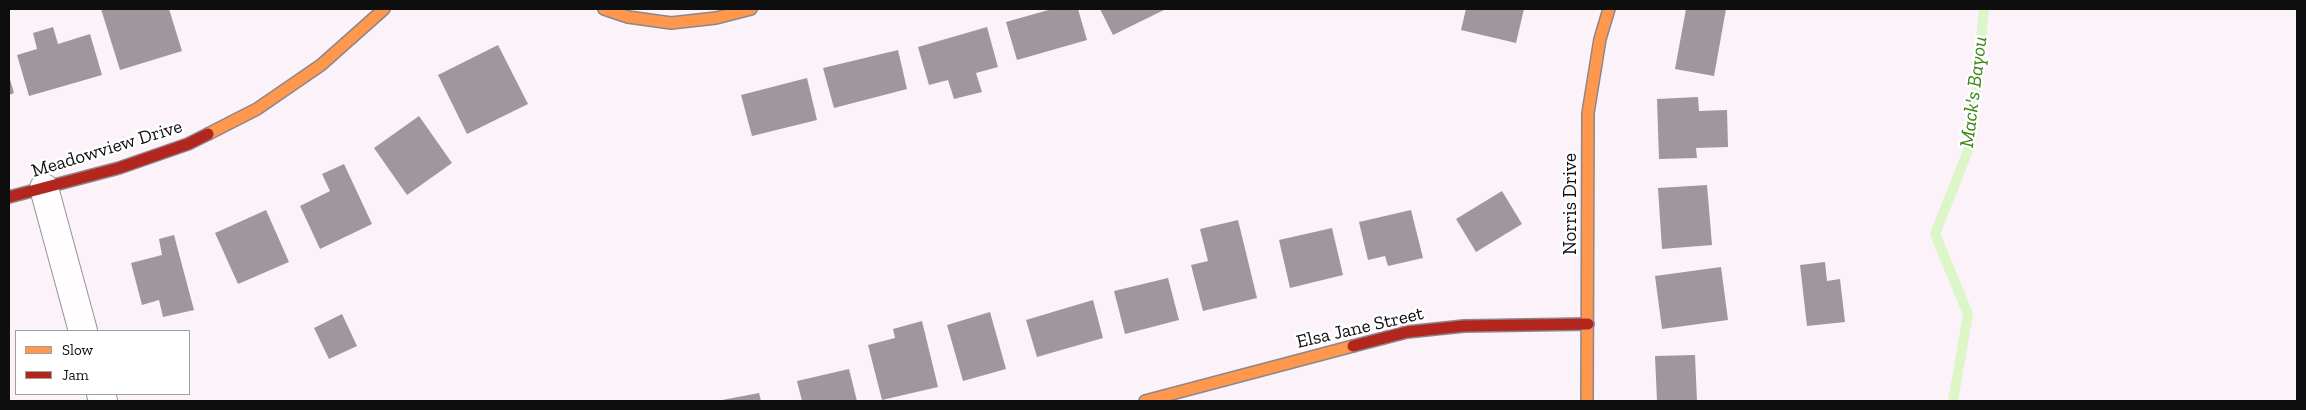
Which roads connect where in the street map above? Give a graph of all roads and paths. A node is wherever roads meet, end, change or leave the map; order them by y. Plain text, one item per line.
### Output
1 (384, 9) edge
2 (604, 9) edge
3 (751, 9) edge
4 (1609, 9) edge
5 (44, 188) junction
6 (9, 197) edge
7 (1588, 324) junction
8 (83, 330) edge
9 (1145, 401) edge
10 (1586, 401) edge

1 - 5 street, Meadowview Drive
2 - 3 street
4 - 7 street, Norris Drive
5 - 6 street, Meadowview Drive
5 - 8 street
7 - 9 street, Elsa Jane Street
7 - 10 street, Norris Drive

